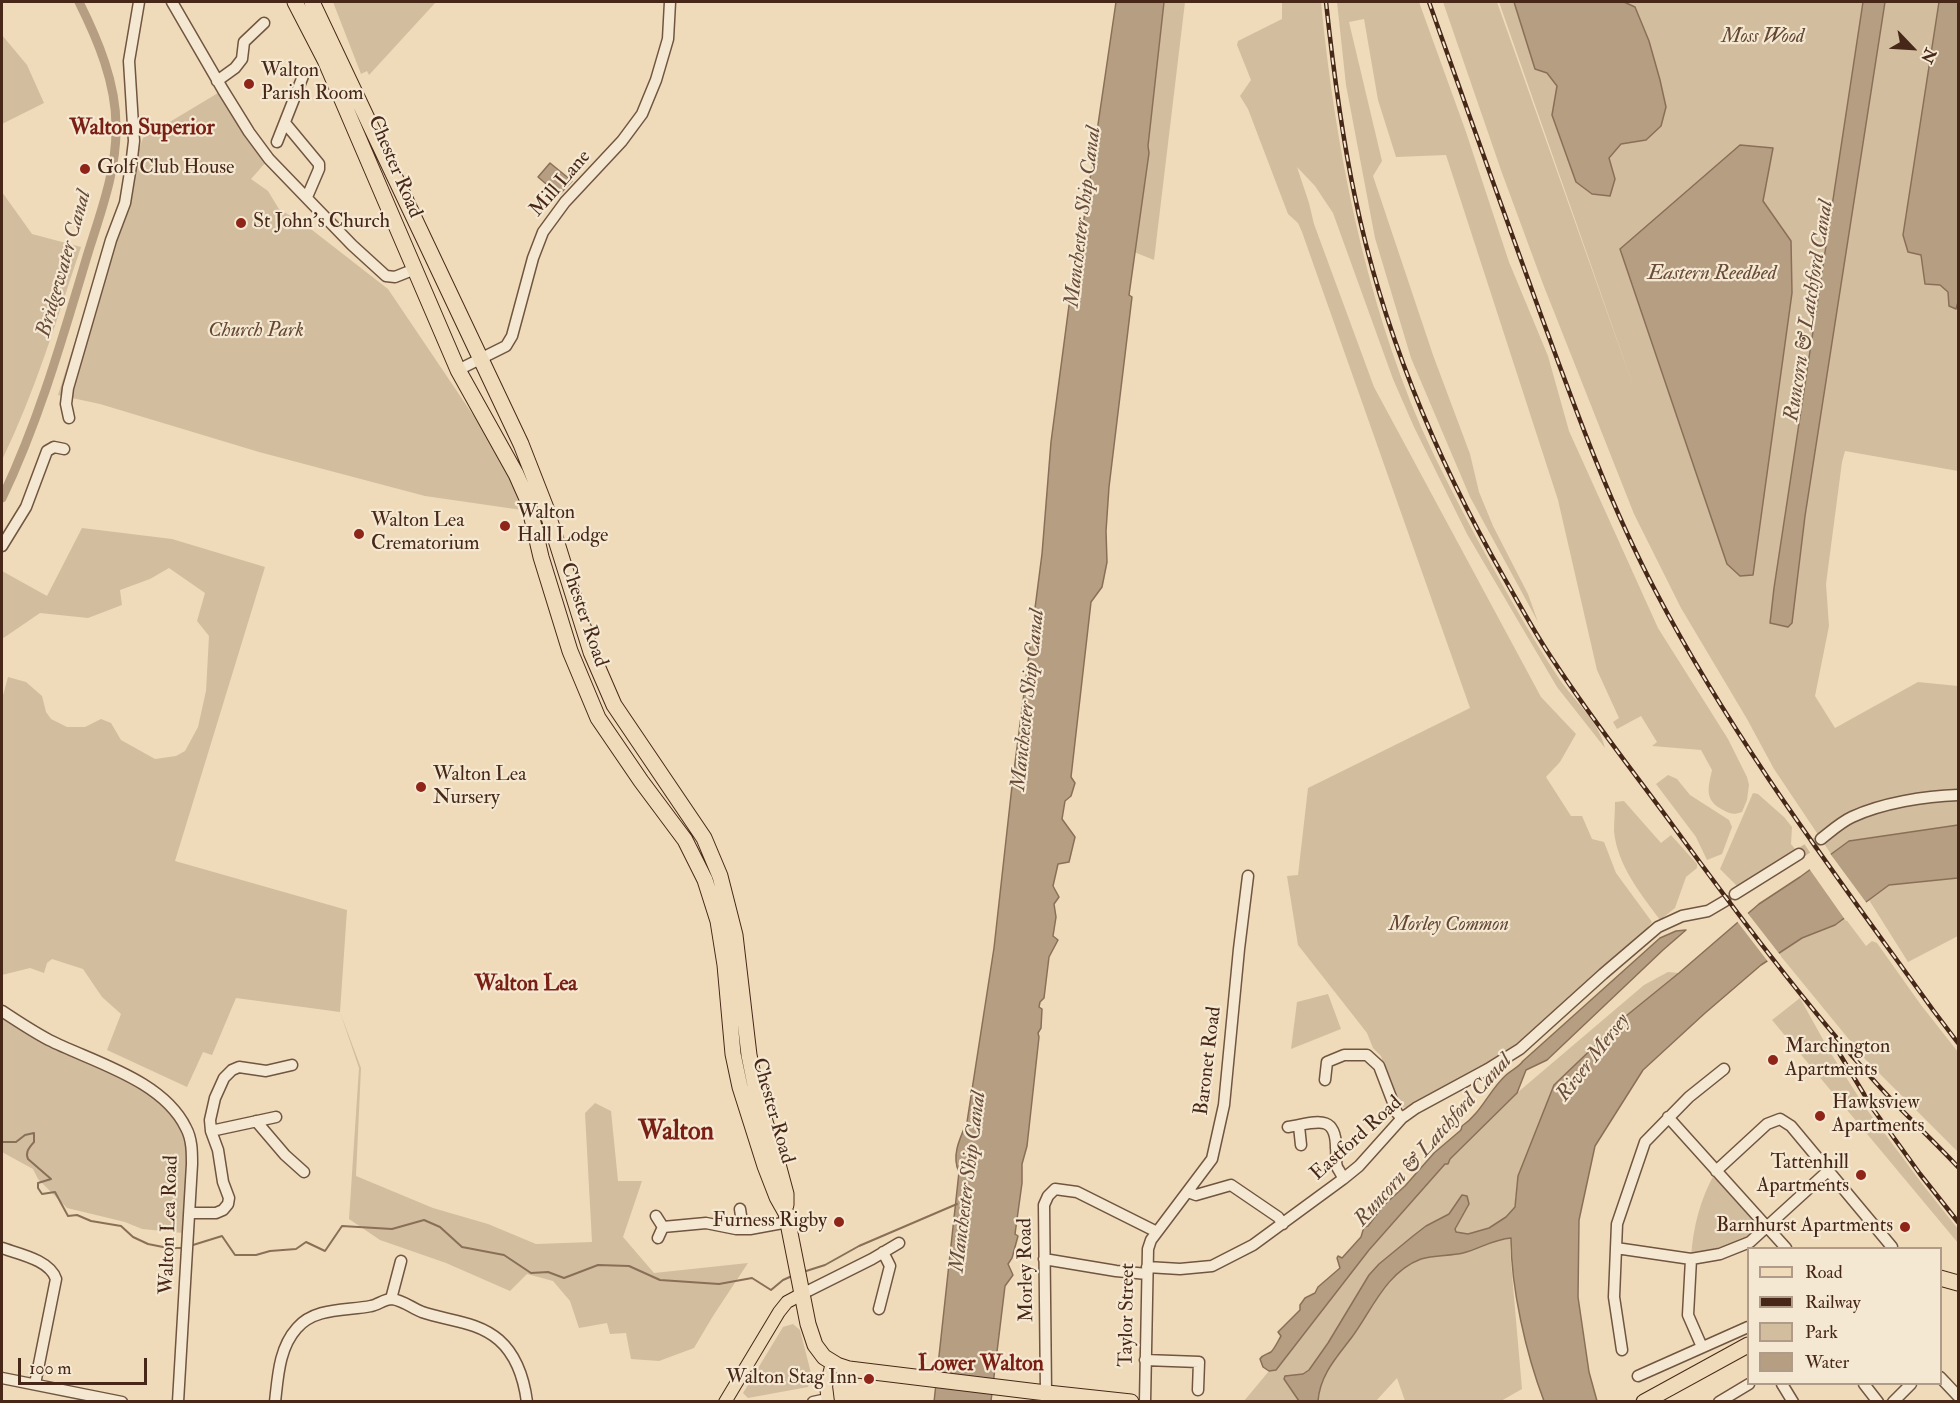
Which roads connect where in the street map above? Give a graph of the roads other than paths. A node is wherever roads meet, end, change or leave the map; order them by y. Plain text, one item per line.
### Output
1 (139, 2) edge
2 (172, 2) edge
3 (295, 2) edge
4 (312, 2) edge
5 (670, 2) edge
6 (264, 23) dead end
7 (303, 76) dead end
8 (217, 81) junction
9 (285, 123) junction
10 (277, 142) dead end
11 (307, 197) junction
12 (414, 269) junction
13 (482, 358) junction
14 (458, 369) junction
15 (69, 418) dead end
16 (63, 449) dead end
17 (2, 546) edge
18 (1959, 795) edge
19 (1821, 839) tunnel mouth
20 (1799, 854) tunnel mouth
21 (1248, 876) dead end
22 (2, 1011) edge
23 (292, 1065) dead end
24 (1724, 1069) dead end
25 (1325, 1080) dead end
26 (276, 1117) dead end
27 (1668, 1117) junction
28 (1402, 1118) junction
29 (256, 1121) junction
30 (211, 1131) junction
31 (1301, 1144) dead end
32 (1716, 1170) junction
33 (1829, 1170) junction
34 (304, 1172) dead end
35 (1343, 1179) junction
36 (1188, 1192) junction
37 (740, 1209) dead end
38 (190, 1213) junction
39 (656, 1216) dead end
40 (787, 1217) junction
41 (1283, 1224) junction
42 (663, 1227) junction
43 (1767, 1227) junction
44 (743, 1229) junction
45 (1157, 1232) junction
46 (658, 1238) dead end
47 (899, 1243) dead end
48 (1785, 1247) edge
49 (1892, 1247) dead end
50 (2, 1248) edge
51 (1616, 1248) junction
52 (883, 1252) junction
53 (1044, 1259) junction
54 (1691, 1259) junction
55 (401, 1261) dead end
56 (1147, 1271) junction
57 (1942, 1278) edge
58 (1959, 1283) edge
59 (801, 1290) junction
60 (391, 1299) junction
61 (879, 1309) dead end
62 (1747, 1328) edge
63 (1747, 1346) edge
64 (1702, 1347) junction
65 (1623, 1350) dead end
66 (1145, 1360) junction
67 (832, 1363) junction
68 (1638, 1376) dead end
69 (2, 1378) edge
70 (1942, 1378) edge
71 (35, 1384) junction
72 (1747, 1384) edge
73 (1783, 1385) edge
74 (1866, 1385) edge
75 (1909, 1385) edge
76 (1197, 1390) dead end
77 (1040, 1393) junction
78 (1959, 1396) edge
79 (182, 1399) edge
80 (827, 1400) edge
81 (122, 1401) edge
82 (275, 1401) edge
83 (526, 1401) edge
84 (725, 1401) edge
85 (813, 1401) edge
86 (1131, 1401) edge
87 (1145, 1401) edge
88 (1644, 1401) edge
89 (1719, 1401) edge
90 (1793, 1401) edge
91 (1878, 1401) edge
92 (1893, 1401) edge

1 - 15 street
2 - 8 street
3 - 12 highway, Chester Road
4 - 13 highway, Chester Road
5 - 13 street, Mill Lane
6 - 8 street
7 - 9 street
8 - 11 street
9 - 10 street
9 - 11 street
11 - 12 street
12 - 14 highway, Chester Road
13 - 14 street, Mill Lane
13 - 40 highway, Chester Road
14 - 40 highway, Chester Road
16 - 17 street
18 - 19 street
20 - 28 street, Eastford Road
21 - 36 street, Baronet Road
22 - 38 street, Walton Lea Road
23 - 30 street
24 - 27 street
25 - 28 street
26 - 29 street
27 - 32 street
27 - 51 street
28 - 35 street, Eastford Road
29 - 30 street
29 - 34 street
30 - 38 street
31 - 35 street
32 - 33 street
32 - 43 street
33 - 43 street
33 - 49 street
35 - 41 street, Eastford Road
36 - 41 street
36 - 45 street, Baronet Road
37 - 44 street
38 - 79 street, Walton Lea Road
39 - 42 street
40 - 44 street
40 - 59 highway, Chester Road
41 - 56 street, Eastford Road
42 - 44 street
42 - 46 street
43 - 48 street
43 - 54 street
45 - 53 street, Morley Road
45 - 56 street, Taylor Street
47 - 52 street
50 - 71 street
51 - 54 street
51 - 65 street
52 - 59 street
52 - 61 street
53 - 56 street, Eastford Road
53 - 77 street, Morley Road
54 - 64 street
55 - 60 street
56 - 66 street, Taylor Street
57 - 58 highway
59 - 67 highway, Chester Road
59 - 84 main road
60 - 82 street
60 - 83 street
62 - 64 street
63 - 88 highway
64 - 68 street
66 - 76 street
66 - 87 street, Taylor Street
67 - 77 highway
67 - 80 main road
69 - 71 street
70 - 78 street
71 - 81 street
72 - 89 street
73 - 90 street
74 - 91 street
75 - 92 street
77 - 86 highway
80 - 85 street

